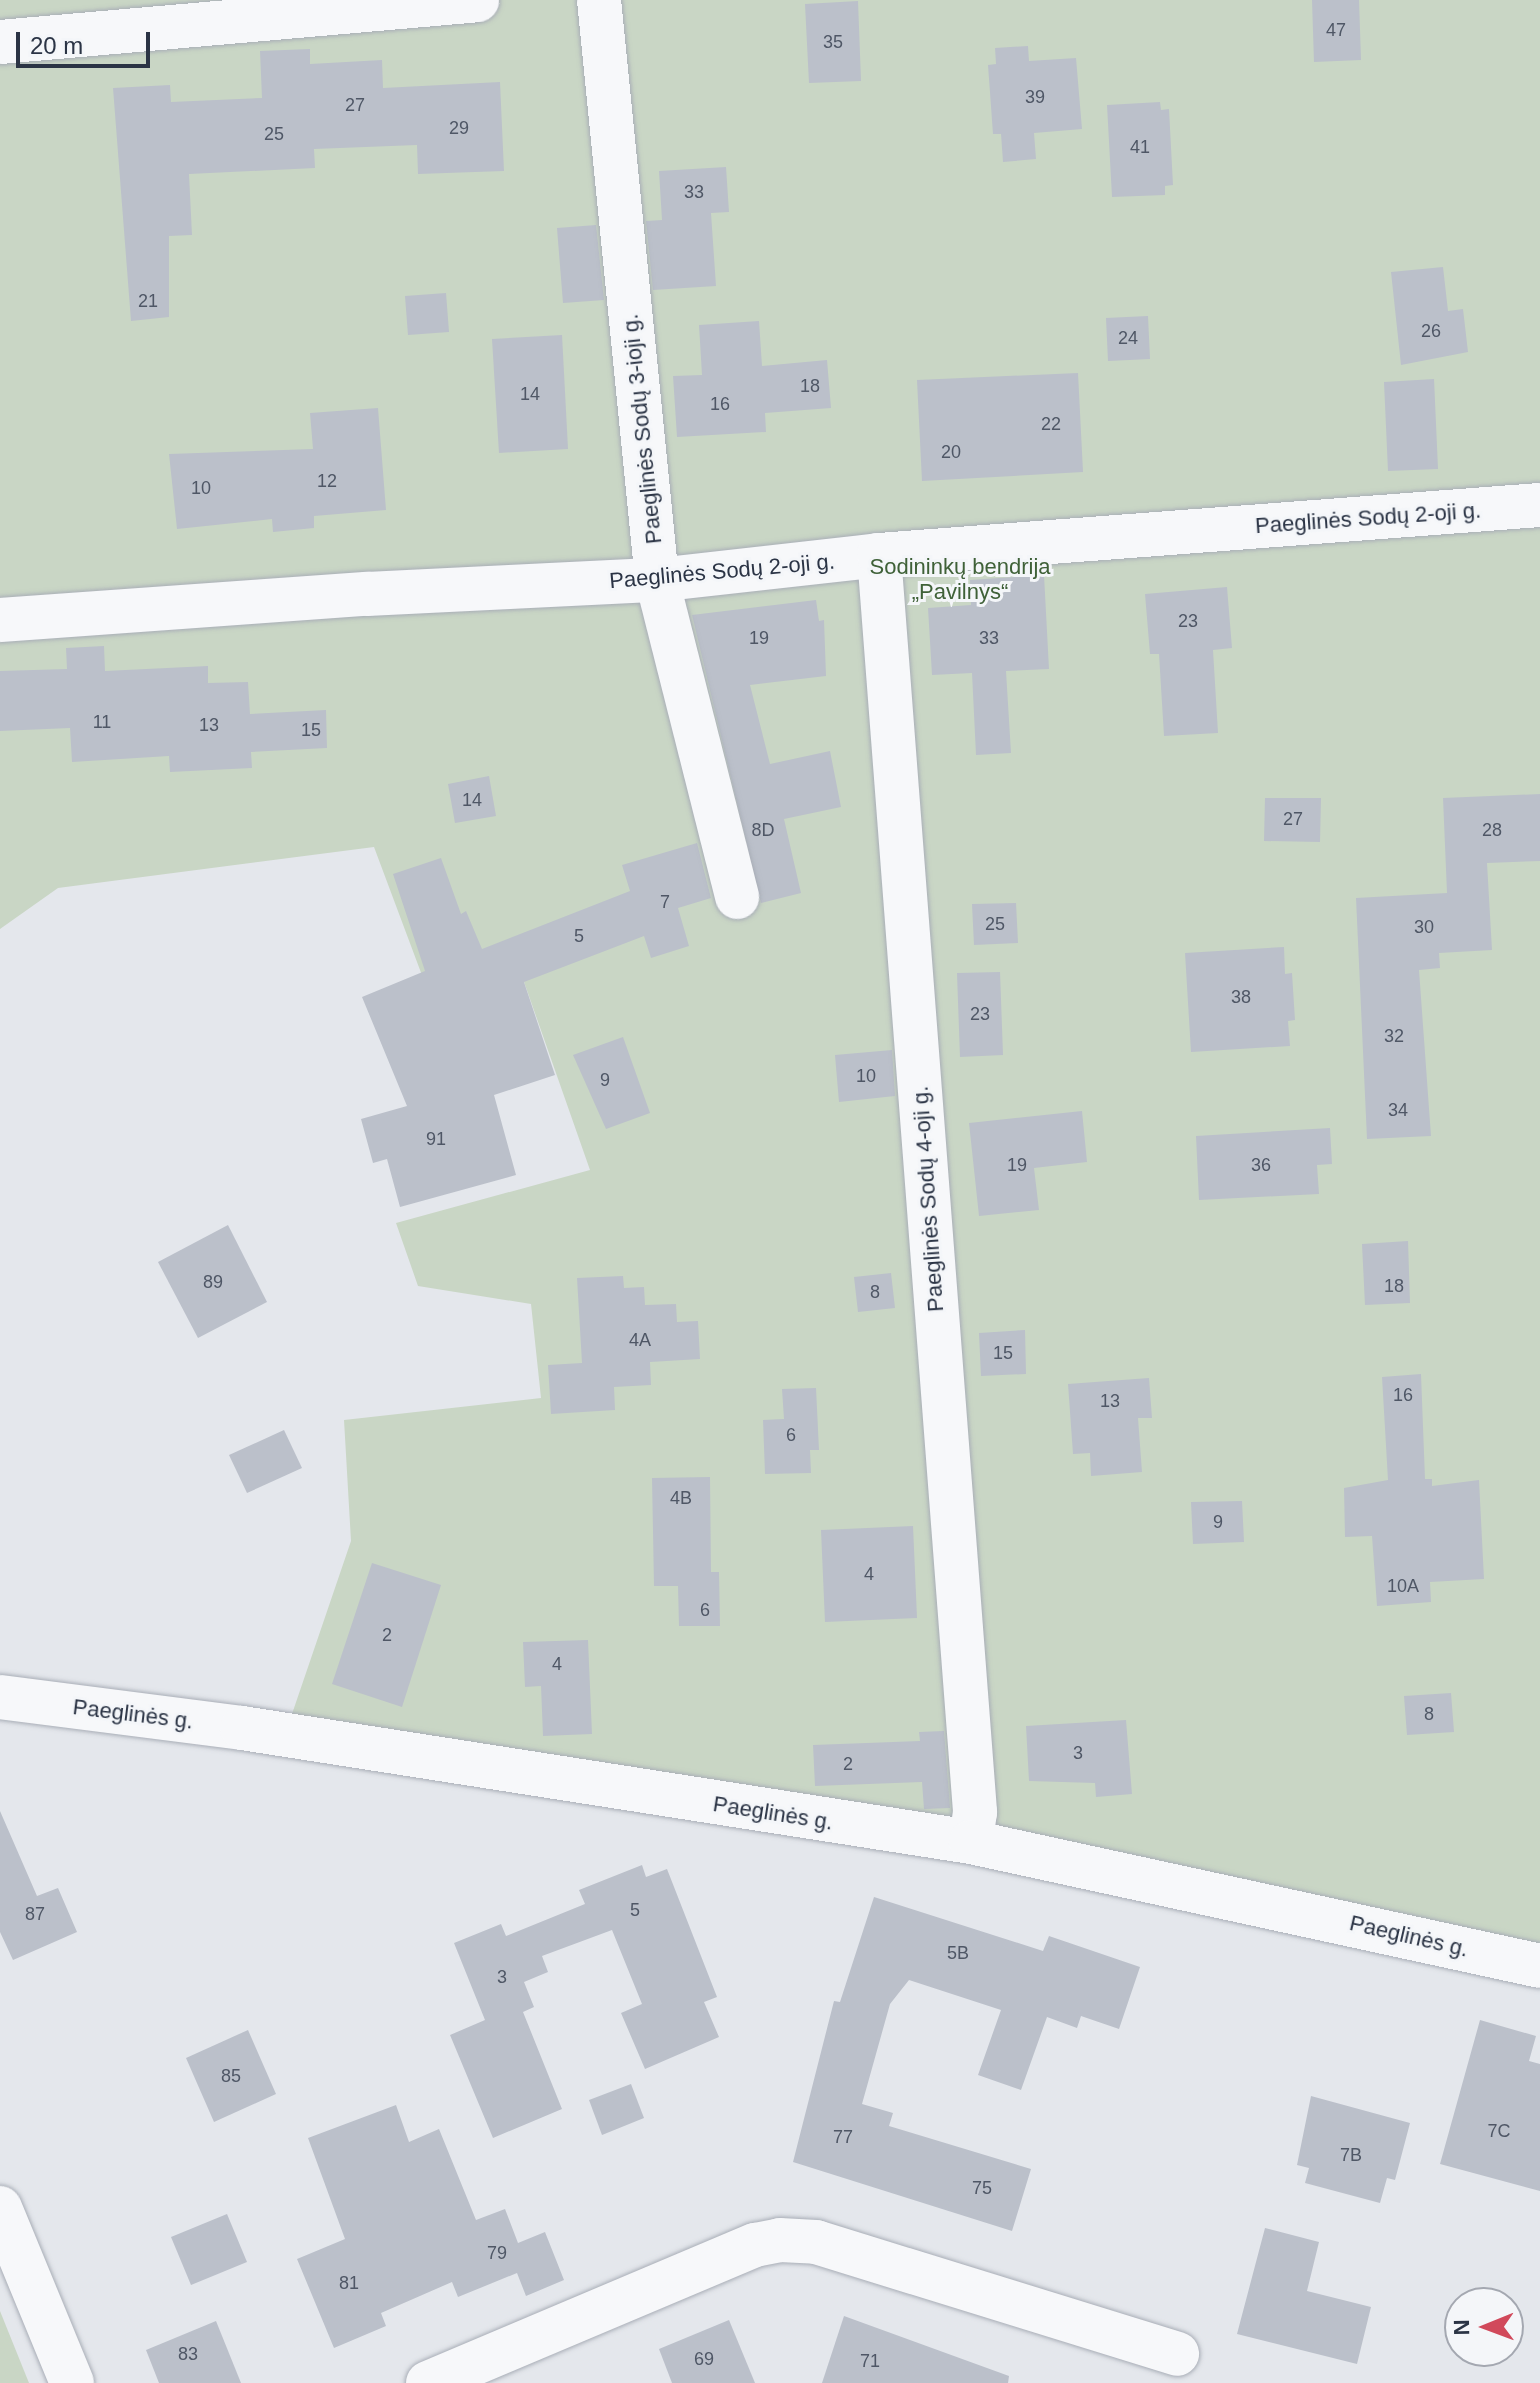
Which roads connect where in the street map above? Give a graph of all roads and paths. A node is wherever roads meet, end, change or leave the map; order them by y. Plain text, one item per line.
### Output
1 (477, 0) edge
2 (599, 0) edge
3 (0, 42) edge
4 (1540, 505) edge
5 (879, 555) junction
6 (657, 580) junction
7 (0, 620) edge
8 (737, 897) dead end
9 (0, 1697) edge
10 (971, 1842) junction
11 (1540, 1966) edge
12 (0, 2208) edge
13 (1177, 2354) dead end
14 (72, 2383) edge
15 (428, 2383) edge

1 - 3 street
2 - 6 street, Paeglinės Sodų 3-ioji g.
4 - 5 street, Paeglinės Sodų 2-oji g.
5 - 6 street, Paeglinės Sodų 2-oji g.
5 - 10 street, Paeglinės Sodų 4-oji g.
6 - 7 street, Paeglinės Sodų 2-oji g.
6 - 8 street, Paeglinės Sodų 3-ioji g.
9 - 10 street, Paeglinės g.
10 - 11 street, Paeglinės g.
12 - 14 street
13 - 15 street

